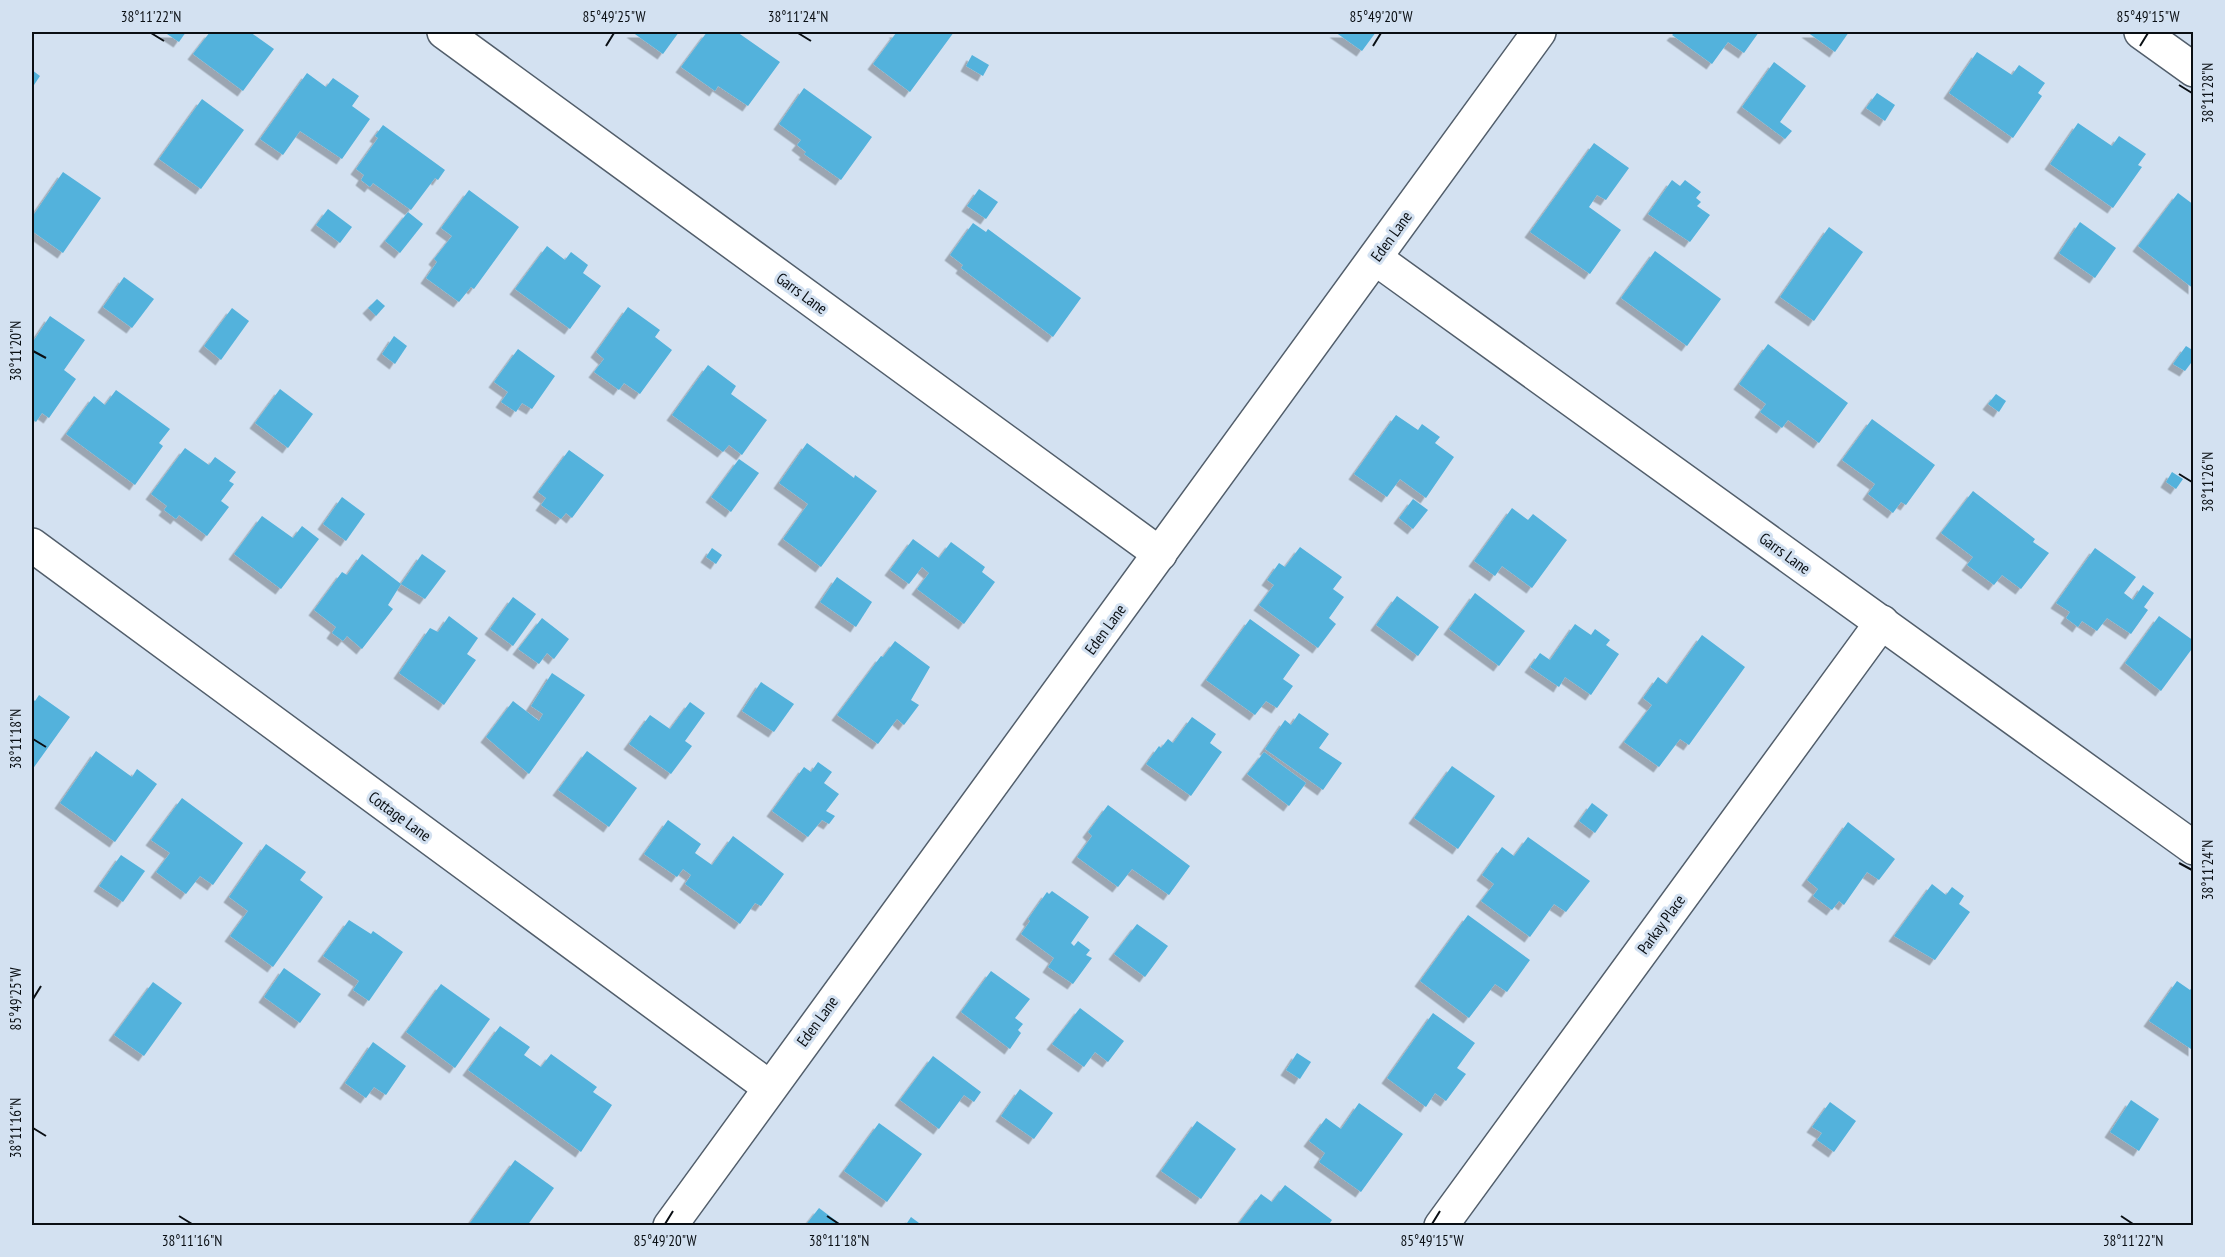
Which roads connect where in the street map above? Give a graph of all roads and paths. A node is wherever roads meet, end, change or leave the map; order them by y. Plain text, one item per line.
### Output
1 (444, 32) edge
2 (1539, 32) edge
3 (2141, 32) edge
4 (2193, 70) edge
5 (1375, 258) junction
6 (32, 545) edge
7 (1160, 554) junction
8 (1882, 622) junction
9 (2193, 849) edge
10 (769, 1087) junction
11 (670, 1226) edge
12 (1441, 1226) edge

1 - 7 street, Garrs Lane
2 - 5 street, Eden Lane
3 - 4 street
5 - 7 street, Eden Lane
5 - 8 street, Garrs Lane
6 - 10 street, Cottage Lane
7 - 10 street, Eden Lane
8 - 9 street, Garrs Lane
8 - 12 street, Parkay Place
10 - 11 street, Eden Lane

